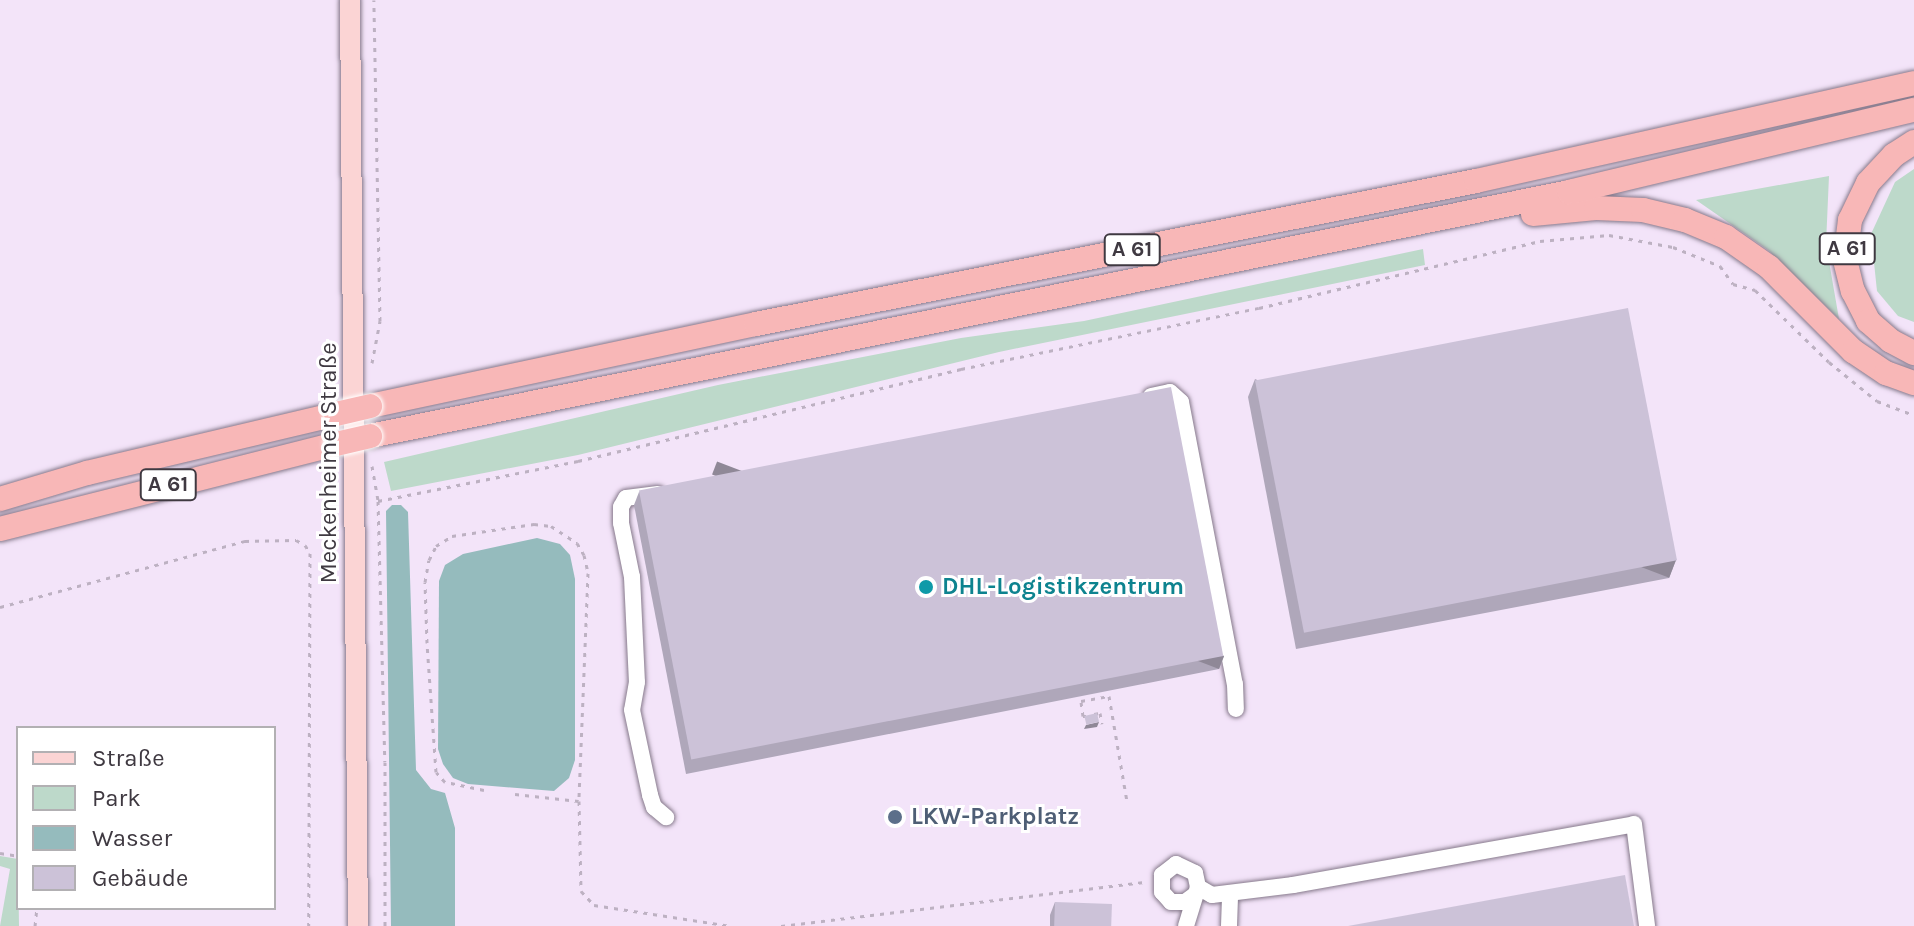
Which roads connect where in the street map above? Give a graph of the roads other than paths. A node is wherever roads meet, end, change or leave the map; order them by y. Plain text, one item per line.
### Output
1 (350, 0) edge
2 (1914, 83) edge
3 (1914, 110) edge
4 (1914, 142) edge
5 (1098, 288) junction
6 (1914, 353) edge
7 (1914, 383) edge
8 (1140, 398) edge
9 (680, 490) edge
10 (0, 499) edge
11 (0, 529) edge
12 (1236, 709) dead end
13 (666, 817) dead end
14 (1197, 890) junction
15 (1230, 893) junction
16 (1166, 898) junction
17 (358, 926) edge
18 (1176, 926) edge
19 (1186, 926) edge
20 (1229, 926) edge
21 (1647, 926) edge

1 - 17 main road, Meckenheimer Straße
2 - 10 highway, A 61, bridge
3 - 5 highway, A 61
4 - 6 highway, A 61
5 - 7 highway, A 61
5 - 11 highway, A 61, bridge
8 - 12 street
9 - 13 street
14 - 15 street
14 - 16 street
14 - 16 street
14 - 19 street
15 - 20 street
15 - 21 street
16 - 18 street

